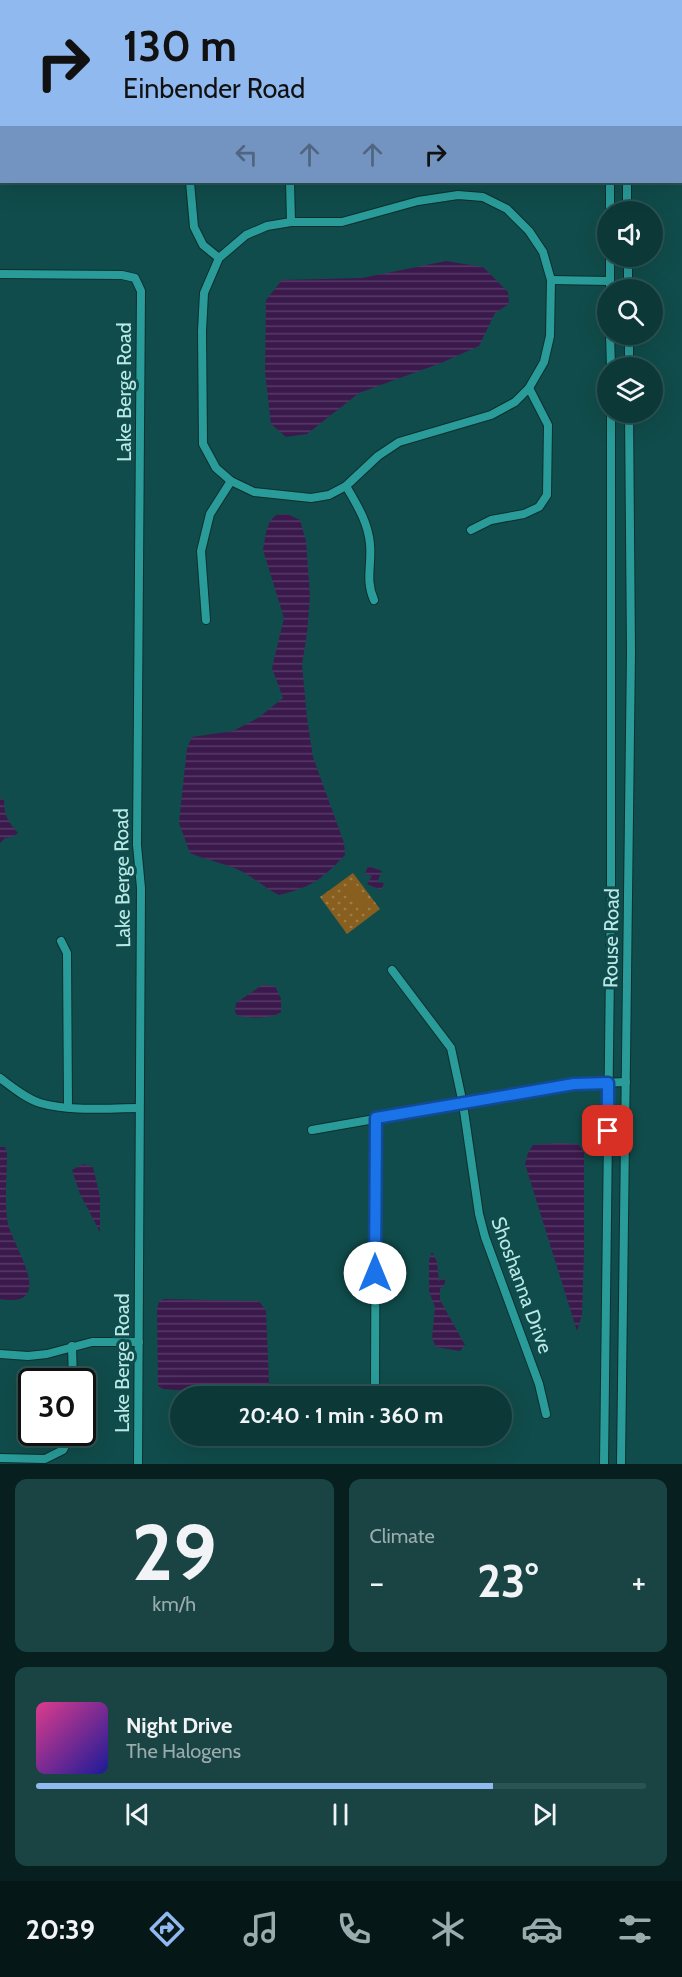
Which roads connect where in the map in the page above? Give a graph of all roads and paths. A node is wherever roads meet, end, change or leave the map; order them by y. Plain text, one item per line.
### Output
1 (190, 183) edge
2 (290, 183) edge
3 (610, 183) edge
4 (627, 183) edge
5 (610, 201) edge
6 (627, 201) edge
7 (291, 222) junction
8 (219, 258) junction
9 (0, 274) edge
10 (551, 280) junction
11 (597, 284) edge
12 (530, 388) junction
13 (611, 423) edge
14 (630, 423) edge
15 (231, 481) junction
16 (346, 486) junction
17 (471, 530) dead end
18 (374, 600) dead end
19 (206, 620) dead end
20 (61, 941) dead end
21 (392, 970) dead end
22 (0, 1078) edge
23 (626, 1082) junction
24 (608, 1083) junction
25 (463, 1104) junction
26 (68, 1107) junction
27 (139, 1108) junction
28 (376, 1118) junction
29 (312, 1130) dead end
30 (139, 1342) junction
31 (72, 1346) junction
32 (0, 1354) edge
33 (73, 1368) edge
34 (375, 1384) dead end
35 (546, 1414) dead end
36 (65, 1446) edge
37 (0, 1458) edge
38 (138, 1464) edge
39 (604, 1464) edge
40 (621, 1464) edge

1 - 8 street
2 - 7 street
3 - 5 street
4 - 6 street
7 - 8 street
7 - 10 street
8 - 15 street
9 - 27 street, Lake Berge Road
10 - 11 street
10 - 12 street
12 - 16 street
12 - 17 street
13 - 24 street, Rouse Road
14 - 23 street, Rouse Road
15 - 16 street
15 - 19 street
16 - 18 street
20 - 26 street
21 - 25 street, Shoshanna Drive
22 - 26 street
23 - 24 street
23 - 40 street, Rouse Road
24 - 25 street
24 - 39 street, Rouse Road
25 - 28 street
25 - 35 street, Shoshanna Drive
26 - 27 street
27 - 30 street, Lake Berge Road
28 - 29 street
28 - 34 street
30 - 31 street
30 - 38 street, Lake Berge Road
31 - 32 street
31 - 33 street
36 - 37 street

